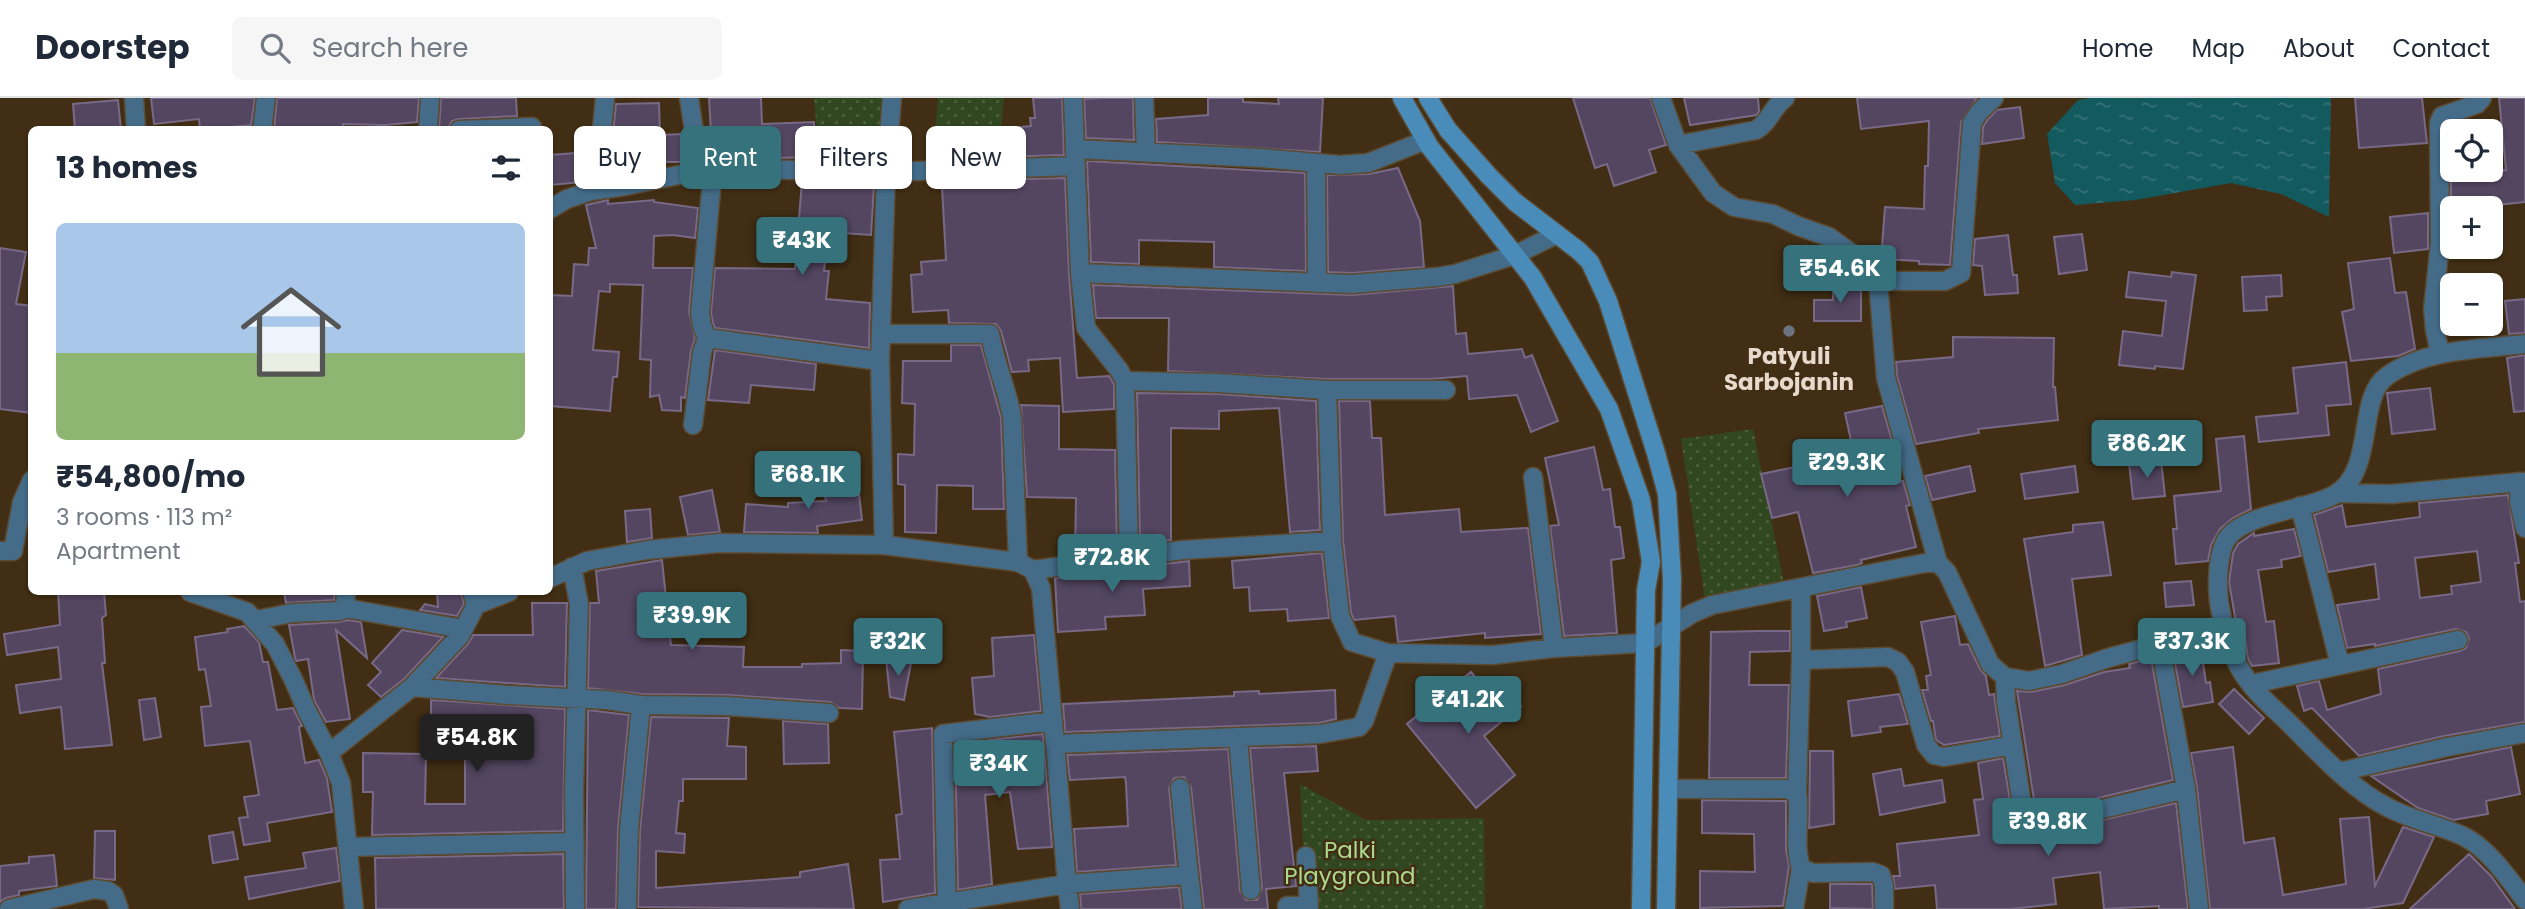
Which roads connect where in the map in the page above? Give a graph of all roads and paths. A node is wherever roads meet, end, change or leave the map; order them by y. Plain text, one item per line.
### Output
1 (134, 98) edge
2 (266, 98) edge
3 (430, 98) edge
4 (605, 98) edge
5 (689, 98) edge
6 (892, 98) edge
7 (1073, 98) edge
8 (1144, 98) edge
9 (1402, 98) edge
10 (1428, 98) edge
11 (1661, 98) edge
12 (1785, 98) edge
13 (1994, 98) edge
14 (2482, 98) edge
15 (136, 126) edge
16 (262, 126) edge
17 (428, 126) edge
18 (694, 126) edge
19 (890, 126) edge
20 (1426, 140) junction
21 (1678, 145) junction
22 (1146, 152) junction
23 (1075, 158) junction
24 (1316, 164) junction
25 (912, 170) edge
26 (680, 175) edge
27 (711, 189) edge
28 (886, 189) edge
29 (591, 191) junction
30 (553, 207) edge
31 (1558, 234) junction
32 (1514, 255) junction
33 (1080, 273) junction
34 (1878, 281) junction
35 (1317, 283) junction
36 (882, 334) junction
37 (707, 338) junction
38 (2525, 344) edge
39 (2440, 354) junction
40 (880, 360) junction
41 (1125, 381) junction
42 (1327, 390) junction
43 (1446, 390) dead end
44 (693, 425) dead end
45 (1533, 478) dead end
46 (2522, 482) edge
47 (28, 489) edge
48 (2337, 493) junction
49 (2300, 506) junction
50 (2525, 527) edge
51 (1332, 541) junction
52 (884, 545) junction
53 (6, 551) edge
54 (28, 552) edge
55 (1129, 556) junction
56 (1938, 563) junction
57 (1026, 566) junction
58 (572, 567) junction
59 (553, 576) edge
60 (1801, 589) junction
61 (200, 595) edge
62 (492, 595) edge
63 (474, 598) edge
64 (346, 600) edge
65 (256, 620) junction
66 (1671, 626) junction
67 (463, 629) junction
68 (2224, 634) junction
69 (2458, 640) dead end
70 (1645, 643) junction
71 (2160, 644) junction
72 (1554, 648) junction
73 (1388, 653) junction
74 (1801, 660) junction
75 (2340, 665) junction
76 (2004, 677) junction
77 (2252, 684) junction
78 (412, 687) junction
79 (577, 699) junction
80 (641, 705) junction
81 (829, 713) dead end
82 (1053, 721) junction
83 (2525, 733) edge
84 (1238, 738) junction
85 (1055, 744) junction
86 (2012, 745) junction
87 (329, 753) junction
88 (2339, 772) junction
89 (1180, 788) dead end
90 (1668, 789) junction
91 (2186, 789) junction
92 (1797, 793) junction
93 (575, 842) junction
94 (348, 847) junction
95 (1306, 856) dead end
96 (1801, 868) junction
97 (1189, 875) junction
98 (1067, 884) junction
99 (1251, 890) dead end
100 (2525, 900) edge
101 (1641, 906) edge
102 (1666, 906) edge
103 (947, 907) edge
104 (9, 909) edge
105 (118, 909) edge
106 (354, 909) edge
107 (575, 909) edge
108 (627, 909) edge
109 (908, 909) edge
110 (1070, 909) edge
111 (1193, 909) edge
112 (1288, 909) edge
113 (1794, 909) edge
114 (1884, 909) edge
115 (2199, 909) edge

1 - 15 street
2 - 16 street
3 - 17 street
4 - 29 street
5 - 18 street
6 - 19 street
7 - 23 street
8 - 22 street
9 - 20 main road
10 - 31 main road
11 - 21 street
12 - 21 street
13 - 34 street
14 - 39 street
20 - 24 street
20 - 32 main road
21 - 34 street
22 - 23 street
22 - 24 street
23 - 25 street
23 - 33 street
24 - 35 street
26 - 29 street
27 - 37 street
28 - 36 street
29 - 30 street
31 - 32 street
31 - 66 main road
32 - 35 street
32 - 70 main road
33 - 35 street
33 - 41 street
34 - 56 street
36 - 40 street
36 - 57 street
37 - 40 street
37 - 44 street
38 - 39 street
39 - 48 street
40 - 52 street
41 - 42 street
41 - 55 street
42 - 43 street
42 - 51 street
45 - 72 street
46 - 48 street
46 - 50 street
47 - 53 street
48 - 49 street
49 - 68 street
49 - 75 street
51 - 55 street
51 - 73 street
52 - 57 street
52 - 58 street
53 - 54 street
55 - 57 street
56 - 60 street
56 - 76 street
57 - 82 street
58 - 59 street
58 - 79 street
60 - 66 street
60 - 74 street
61 - 65 street
62 - 63 street
63 - 67 street
64 - 65 street
64 - 67 street
65 - 87 street
66 - 70 street
66 - 90 main road
67 - 78 street
68 - 71 street
68 - 77 street
69 - 75 street
70 - 72 street
70 - 101 main road
71 - 76 street
71 - 91 street
72 - 73 street
73 - 84 street
74 - 86 street
74 - 92 street
75 - 77 street
76 - 86 street
77 - 88 street
78 - 79 street
78 - 87 street
79 - 80 street
79 - 93 street
80 - 81 street
80 - 108 street
82 - 85 street
82 - 103 street
83 - 88 street
84 - 85 street
84 - 99 street
85 - 98 street
86 - 91 street
87 - 94 street
88 - 100 street
89 - 97 street
90 - 92 street
90 - 102 main road
91 - 115 street
92 - 96 street
93 - 94 street
93 - 107 street
94 - 106 street
95 - 112 street
96 - 113 street
96 - 114 street
97 - 98 street
97 - 111 street
98 - 103 street
98 - 110 street
101 - 102 main road
103 - 109 street
104 - 105 street

